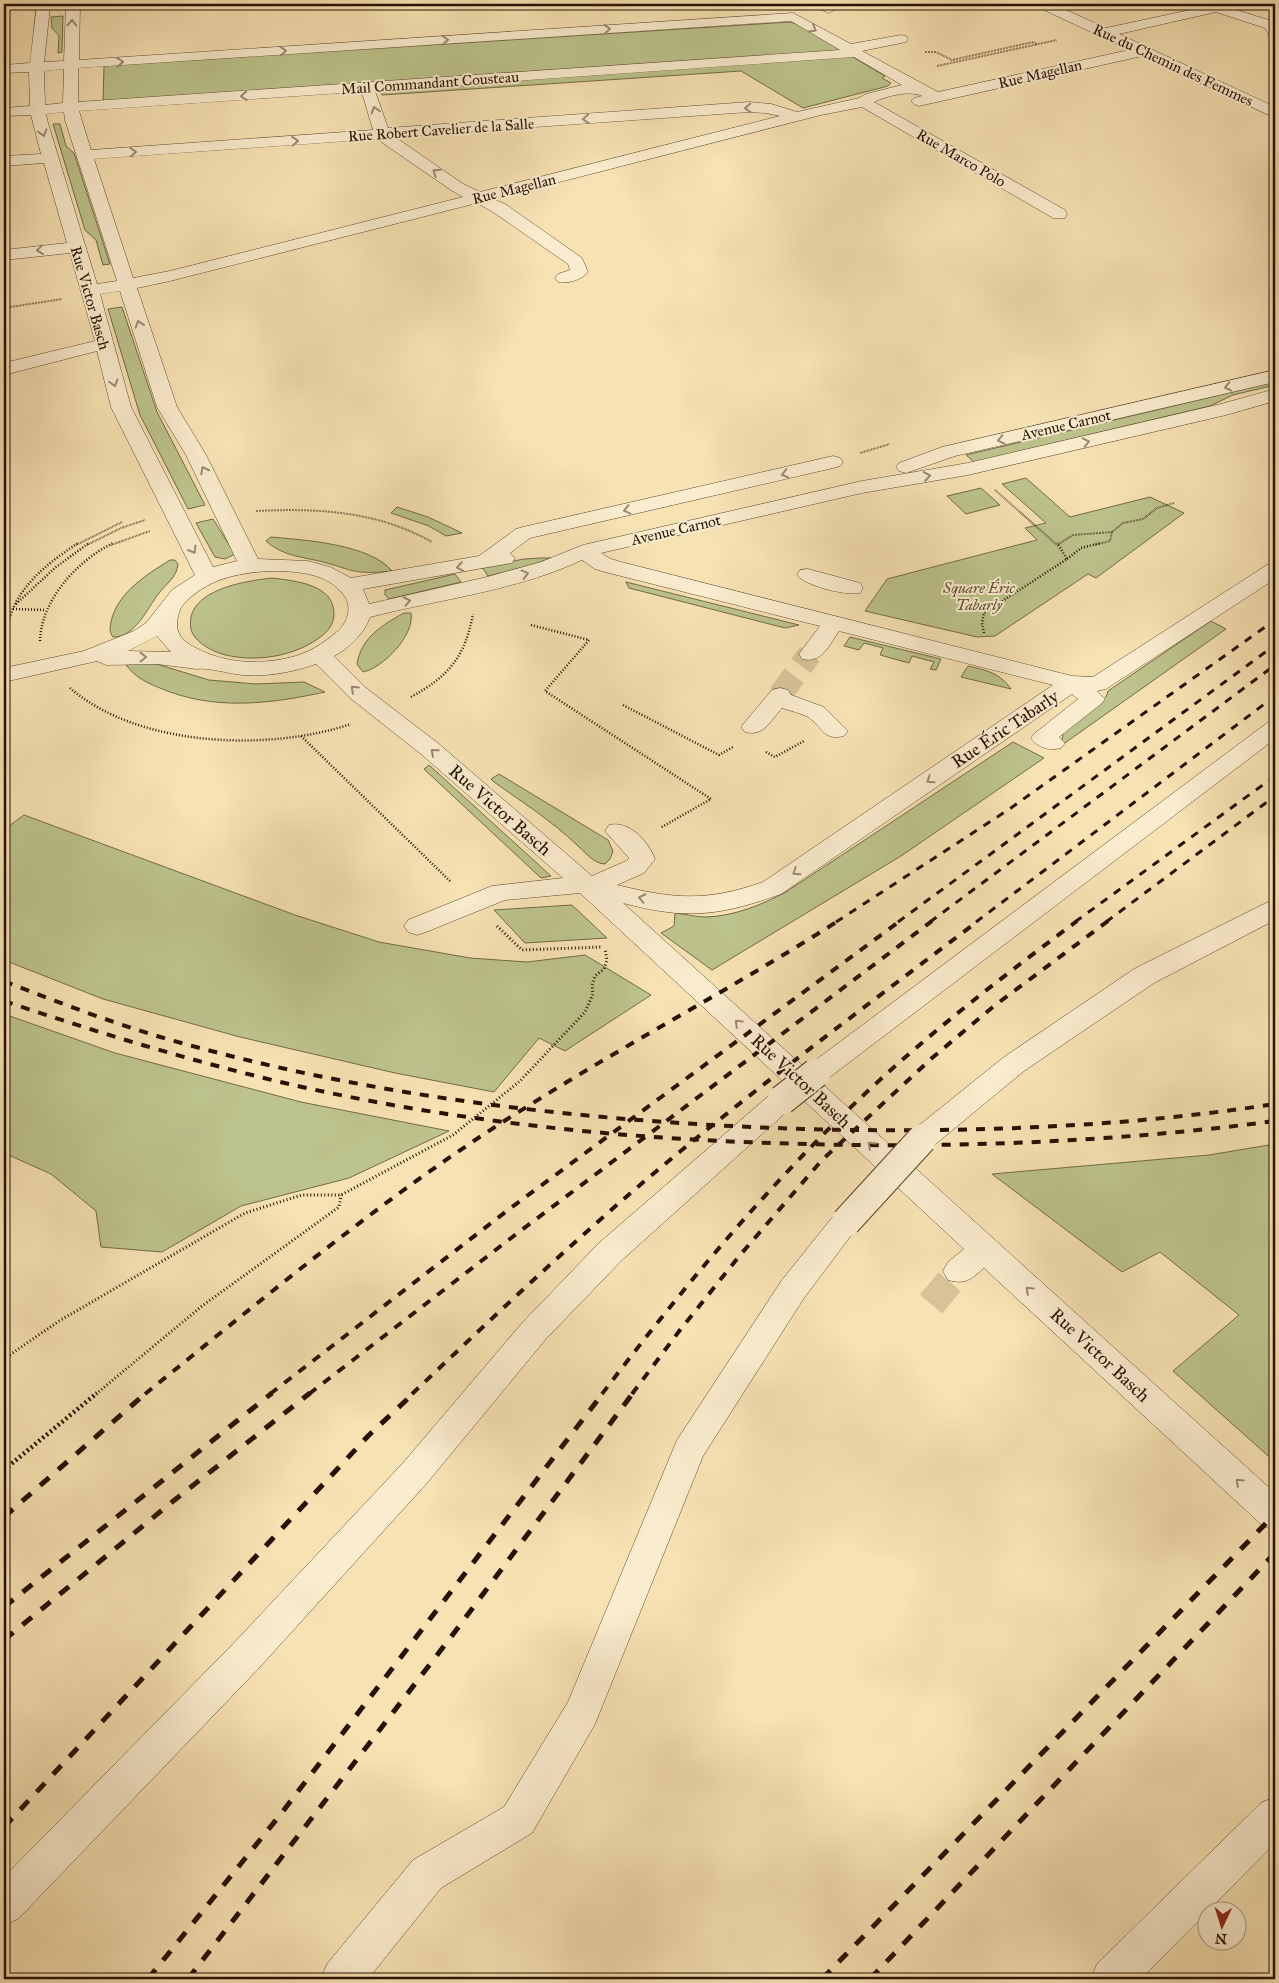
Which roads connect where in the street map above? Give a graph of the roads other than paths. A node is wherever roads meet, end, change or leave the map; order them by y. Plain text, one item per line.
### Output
1 (17, 4) edge
2 (44, 4) edge
3 (73, 4) edge
4 (1044, 4) edge
5 (1235, 4) edge
6 (4, 7) edge
7 (1217, 8) junction
8 (1105, 33) junction
9 (1275, 34) edge
10 (901, 39) dead end
11 (852, 51) junction
12 (1144, 51) junction
13 (72, 64) junction
14 (38, 66) junction
15 (4, 69) edge
16 (362, 88) junction
17 (918, 88) junction
18 (936, 96) junction
19 (864, 102) junction
20 (70, 107) junction
21 (37, 109) junction
22 (879, 110) junction
23 (4, 112) edge
24 (1275, 113) edge
25 (794, 117) junction
26 (382, 135) junction
27 (84, 156) junction
28 (51, 158) junction
29 (4, 161) edge
30 (477, 198) junction
31 (1059, 214) dead end
32 (75, 246) junction
33 (4, 255) edge
34 (564, 278) dead end
35 (127, 284) junction
36 (90, 291) junction
37 (104, 344) junction
38 (4, 369) edge
39 (1275, 376) edge
40 (1275, 395) edge
41 (815, 448) dead end
42 (833, 462) junction
43 (755, 482) junction
44 (862, 487) junction
45 (778, 506) junction
46 (580, 552) junction
47 (486, 561) junction
48 (250, 565) junction
49 (1275, 570) edge
50 (808, 575) dead end
51 (207, 577) junction
52 (347, 585) junction
53 (169, 610) junction
54 (360, 614) junction
55 (830, 623) junction
56 (810, 654) tunnel mouth
57 (320, 655) junction
58 (94, 657) junction
59 (117, 659) junction
60 (206, 664) junction
61 (4, 675) edge
62 (1072, 683) junction
63 (4, 685) edge
64 (753, 727) dead end
65 (1275, 728) edge
66 (836, 731) dead end
67 (1053, 743) dead end
68 (618, 831) dead end
69 (588, 886) junction
70 (1275, 909) edge
71 (417, 926) dead end
72 (985, 1249) junction
73 (959, 1271) tunnel mouth
74 (1275, 1515) edge
75 (1275, 1816) edge
76 (4, 1906) edge
77 (342, 1979) edge
78 (1112, 1979) edge

1 - 6 street
2 - 14 street, Rue Victor Basch
13 -> 3 street
4 - 8 street, Rue du Chemin des Femmes
5 - 7 street
7 - 8 street
7 - 9 street
8 - 12 street, Rue du Chemin des Femmes
10 - 11 street, Mail Commandant Cousteau
13 -> 11 street
11 - 16 street, Mail Commandant Cousteau
11 - 17 street
12 - 18 street, Rue Magellan
12 - 24 street, Rue du Chemin des Femmes
13 - 14 street
13 - 20 street
14 - 15 street
14 - 21 street, Rue Victor Basch
16 -> 20 street, Mail Commandant Cousteau
26 -> 16 street
17 - 18 street
17 - 19 street, Rue Magellan
18 - 22 street, Rue Magellan
19 - 22 street, Rue Marco Polo
19 - 25 street, Rue Magellan
20 - 21 street, Mail Commandant Cousteau
20 - 27 street
21 - 23 street, Mail Commandant Cousteau
21 -> 28 street, Rue Victor Basch
22 - 31 street, Rue Marco Polo
25 -> 26 street, Rue Robert Cavelier de la Salle
25 - 30 street, Rue Magellan
27 -> 26 street, Rue Robert Cavelier de la Salle
30 -> 26 street
27 - 35 street
28 - 29 street
28 - 32 street, Rue Victor Basch
30 - 34 street
30 - 35 street, Rue Magellan
32 -> 33 street
32 - 36 street, Rue Victor Basch
35 - 36 street, Rue Magellan
48 -> 35 street
36 - 37 street, Rue Victor Basch
37 - 38 street
37 -> 51 street, Rue Victor Basch
39 -> 44 street, Avenue Carnot
44 -> 40 street, Avenue Carnot
41 - 42 street
42 -> 43 street
42 - 44 street
43 - 45 street
43 -> 47 street
44 - 45 street, Avenue Carnot
45 - 46 street, Avenue Carnot
46 - 47 street, Avenue Carnot
54 -> 46 street, Avenue Carnot
46 - 55 street, Rue Éric Tabarly
47 -> 52 street, Avenue Carnot
48 - 51 street
48 - 52 street
49 - 62 street
50 - 55 street
51 - 53 street
52 - 54 street
53 - 58 street
53 - 60 street
54 - 57 street
55 - 56 street
55 - 62 street, Rue Éric Tabarly
57 - 60 street
69 -> 57 street, Rue Victor Basch
58 - 59 street
58 - 61 street
59 -> 60 street
59 - 63 street
62 - 67 street
62 -> 69 street, Rue Éric Tabarly
64 - 66 street
65 - 76 street, bridge
68 - 69 street
69 - 71 street
72 -> 69 street, Rue Victor Basch
70 - 77 street, bridge
72 - 73 street
74 -> 72 street, Rue Victor Basch
75 - 78 street

